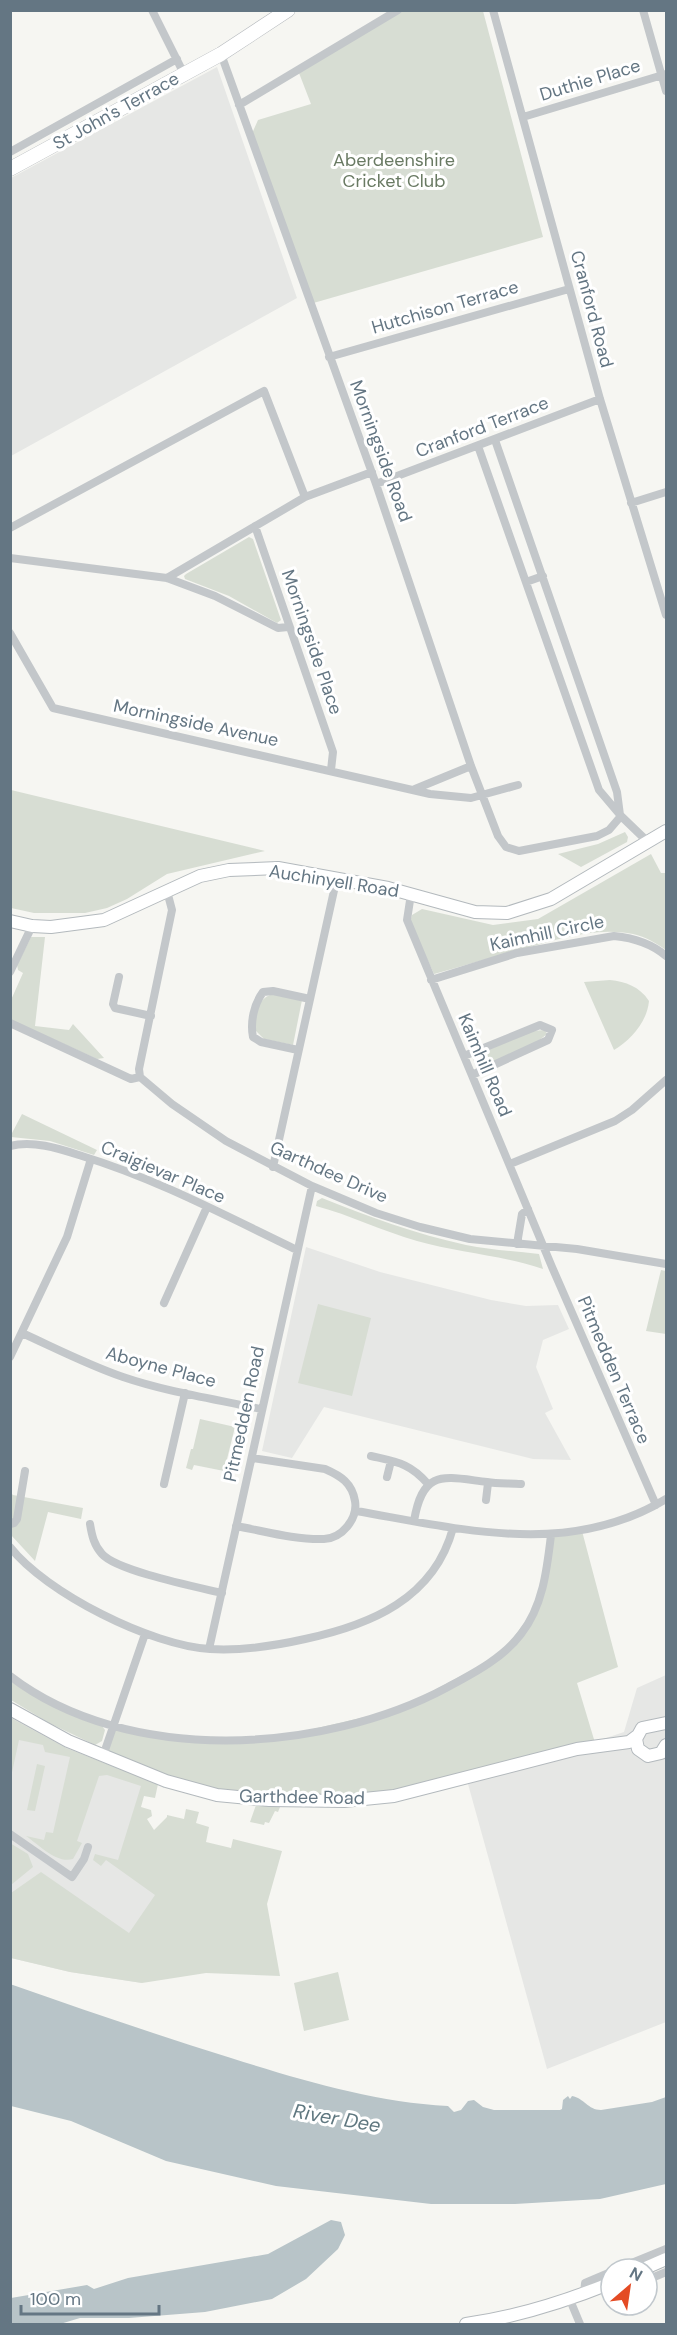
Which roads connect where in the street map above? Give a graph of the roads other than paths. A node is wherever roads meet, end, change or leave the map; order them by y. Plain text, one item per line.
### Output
1 (152, 10) edge
2 (288, 10) edge
3 (398, 10) edge
4 (493, 10) edge
5 (643, 10) edge
6 (221, 54) junction
7 (177, 59) junction
8 (184, 74) junction
9 (664, 75) edge
10 (666, 91) edge
11 (239, 105) junction
12 (523, 117) junction
13 (10, 152) edge
14 (10, 169) edge
15 (569, 289) junction
16 (329, 357) junction
17 (600, 399) junction
18 (495, 440) junction
19 (478, 446) junction
20 (372, 472) junction
21 (376, 484) junction
22 (666, 492) edge
23 (305, 497) junction
24 (631, 503) junction
25 (255, 526) junction
26 (10, 528) edge
27 (10, 558) edge
28 (543, 576) junction
29 (167, 578) junction
30 (526, 582) junction
31 (666, 615) edge
32 (288, 627) junction
33 (10, 633) edge
34 (584, 694) junction
35 (567, 700) junction
36 (471, 766) junction
37 (331, 770) junction
38 (518, 785) dead end
39 (416, 789) junction
40 (483, 796) junction
41 (621, 816) junction
42 (666, 831) edge
43 (648, 842) junction
44 (337, 877) junction
45 (167, 891) junction
46 (411, 894) junction
47 (10, 921) edge
48 (32, 926) junction
49 (666, 956) edge
50 (10, 972) edge
51 (119, 977) dead end
52 (431, 980) junction
53 (310, 999) junction
54 (151, 1016) junction
55 (10, 1023) edge
56 (298, 1050) junction
57 (464, 1056) junction
58 (472, 1075) junction
59 (140, 1077) junction
60 (666, 1080) edge
61 (10, 1146) edge
62 (92, 1159) junction
63 (510, 1164) junction
64 (273, 1167) junction
65 (312, 1186) junction
66 (207, 1207) junction
67 (528, 1209) junction
68 (517, 1244) junction
69 (544, 1246) junction
70 (297, 1250) junction
71 (666, 1264) edge
72 (164, 1303) dead end
73 (22, 1333) junction
74 (10, 1357) edge
75 (185, 1393) junction
76 (261, 1410) junction
77 (371, 1456) dead end
78 (252, 1458) junction
79 (391, 1461) junction
80 (25, 1471) dead end
81 (387, 1477) dead end
82 (488, 1483) junction
83 (164, 1484) dead end
84 (428, 1484) junction
85 (521, 1484) dead end
86 (666, 1499) edge
87 (486, 1500) dead end
88 (656, 1505) junction
89 (356, 1511) junction
90 (414, 1521) junction
91 (10, 1524) edge
92 (90, 1524) dead end
93 (237, 1526) junction
94 (453, 1528) junction
95 (551, 1535) junction
96 (10, 1547) edge
97 (222, 1593) junction
98 (145, 1634) junction
99 (209, 1649) junction
100 (10, 1676) edge
101 (10, 1709) edge
102 (661, 1724) edge
103 (113, 1725) junction
104 (637, 1736) junction
105 (666, 1737) edge
106 (605, 1746) junction
107 (666, 1747) edge
108 (640, 1751) junction
109 (103, 1756) junction
110 (10, 1834) edge
111 (88, 1847) dead end
112 (666, 2248) edge
113 (645, 2257) edge
114 (599, 2277) edge
115 (599, 2289) edge
116 (584, 2294) junction
117 (570, 2300) junction
118 (466, 2325) edge
119 (580, 2325) edge

1 - 7 street
2 - 6 main road, St John's Terrace
3 - 11 street
4 - 12 street, Cranford Road
5 - 9 street
6 - 8 main road, St John's Terrace
6 - 11 street, Morningside Road
7 - 8 street
7 - 13 street, St John's Terrace
8 - 14 main road, St John's Terrace
9 - 10 street
9 - 12 street, Duthie Place
11 - 16 street, Morningside Road
12 - 15 street, Cranford Road
15 - 16 street, Hutchison Terrace
15 - 17 street, Cranford Road
16 - 20 street, Morningside Road
17 - 18 street, Cranford Terrace
17 - 24 street, Cranford Road
18 - 19 street, Cranford Terrace
18 - 28 street
19 - 21 street, Cranford Terrace
19 - 30 street
20 - 21 street, Morningside Road
20 - 23 street
21 - 36 street, Morningside Road
22 - 24 street
23 - 25 street
23 - 26 street
24 - 31 street, Cranford Road
25 - 29 street
25 - 32 street, Morningside Place
27 - 29 street
28 - 30 street
28 - 34 street
29 - 32 street
30 - 35 street
32 - 37 street, Morningside Place
33 - 37 street, Morningside Avenue
34 - 35 street
34 - 41 street
35 - 41 street
36 - 39 street
36 - 40 street, Morningside Road
37 - 39 street, Morningside Avenue
38 - 40 street, Morningside Avenue
39 - 40 street, Morningside Avenue
40 - 41 street, Morningside Road
41 - 43 street
42 - 43 street, Auchinyell Road
43 - 46 street, Auchinyell Road
44 - 45 street, Auchinyell Road
44 - 46 street, Auchinyell Road
44 - 53 street
45 - 48 street, Auchinyell Road
45 - 54 street
46 - 52 street, Kaimhill Road
47 - 48 street, Auchinyell Road
48 - 50 street
49 - 52 street, Kaimhill Circle
51 - 54 street
52 - 57 street, Kaimhill Road
53 - 56 street
53 - 56 street
54 - 59 street
55 - 59 street, Garthdee Drive
56 - 64 street
57 - 58 street, Kaimhill Road
57 - 58 street
58 - 63 street, Kaimhill Road
59 - 64 street, Garthdee Drive
60 - 63 street
61 - 62 street, Craigievar Place
62 - 66 street, Craigievar Place
62 - 73 street
63 - 67 street, Kaimhill Road
64 - 65 street, Garthdee Drive
65 - 68 street, Garthdee Drive
65 - 70 street, Pitmedden Road
66 - 70 street, Craigievar Place
66 - 72 street
67 - 68 street
67 - 69 street, Kaimhill Road
68 - 69 street, Garthdee Drive
69 - 71 street, Garthdee Drive
69 - 88 street, Pitmedden Terrace
70 - 76 street, Pitmedden Road
73 - 74 street
73 - 75 street, Aboyne Place
75 - 76 street, Aboyne Place
75 - 83 street
76 - 78 street, Pitmedden Road
77 - 79 street
78 - 89 street
78 - 93 street, Pitmedden Road
79 - 81 street
79 - 84 street
80 - 91 street
82 - 84 street
82 - 85 street
82 - 87 street
84 - 90 street
86 - 88 street
88 - 95 street
89 - 90 street
89 - 93 street
90 - 94 street
92 - 97 street
93 - 97 street, Pitmedden Road
94 - 95 street
94 - 99 street
95 - 103 street
96 - 98 street
97 - 99 street, Pitmedden Road
98 - 99 street
98 - 103 street
100 - 103 street
101 - 109 street, Garthdee Road
102 - 104 street, Garthdee Road
102 - 105 street
103 - 109 street
104 - 106 street, Garthdee Road
104 - 108 street
106 - 108 street, Garthdee Road
106 - 109 street, Garthdee Road
107 - 108 street, Garthdee Road
110 - 111 street
112 - 113 street
114 - 116 street
115 - 116 street
116 - 117 street
117 - 118 street
117 - 119 street

